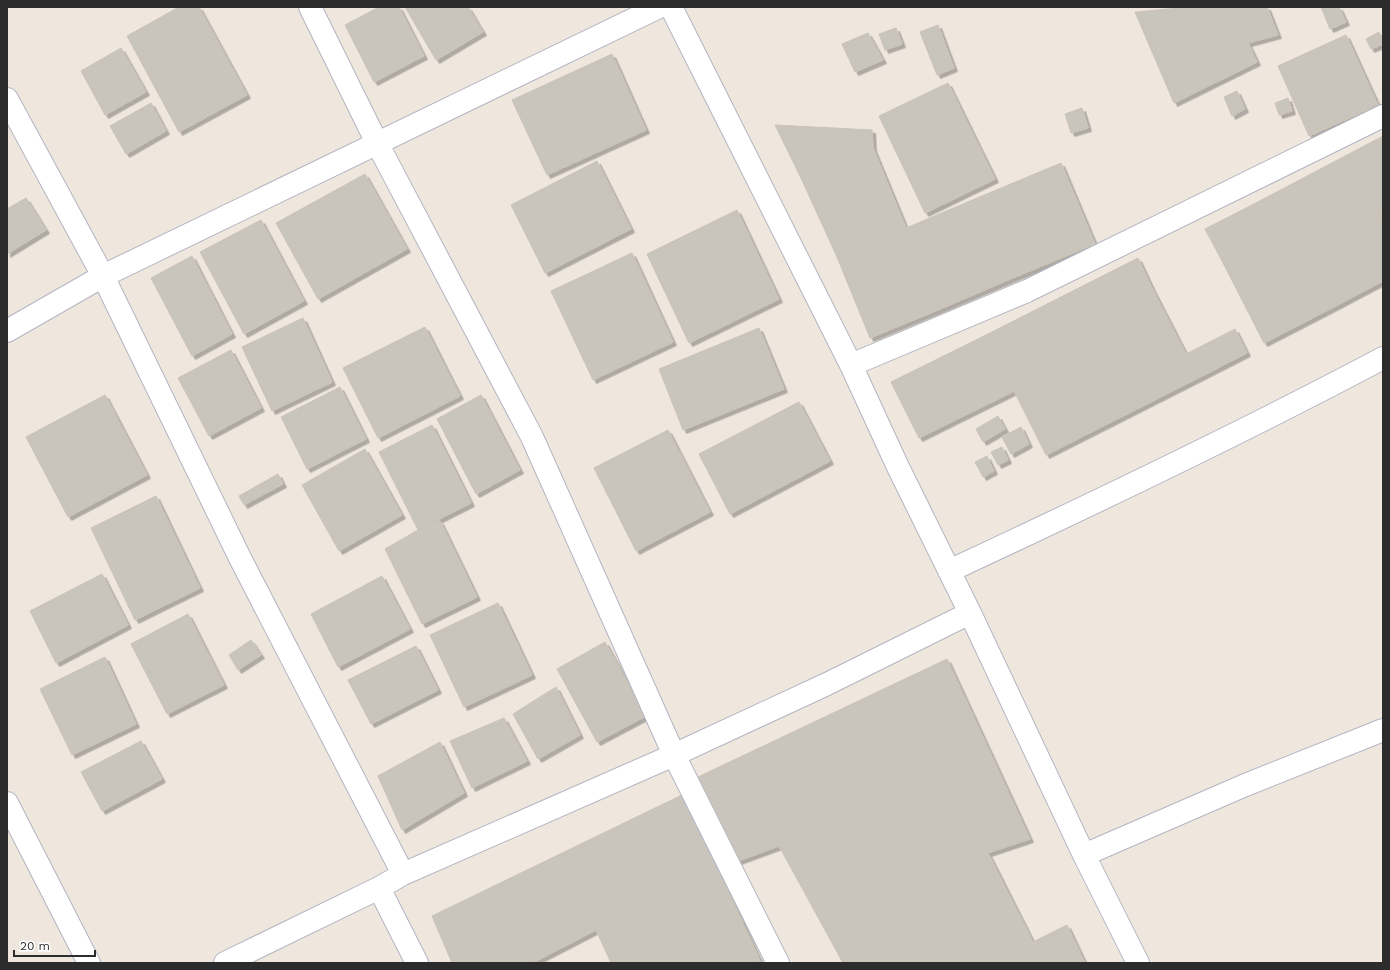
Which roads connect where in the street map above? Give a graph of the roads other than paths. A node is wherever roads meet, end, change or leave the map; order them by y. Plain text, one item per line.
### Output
1 (310, 7) edge
2 (659, 7) edge
3 (671, 7) edge
4 (7, 99) edge
5 (1383, 116) edge
6 (377, 143) junction
7 (103, 276) junction
8 (7, 331) edge
9 (1383, 358) edge
10 (851, 365) junction
11 (949, 571) junction
12 (970, 613) junction
13 (1383, 730) edge
14 (674, 755) junction
15 (7, 803) edge
16 (1084, 855) junction
17 (402, 874) junction
18 (379, 888) junction
19 (89, 963) edge
20 (225, 963) edge
21 (417, 963) edge
22 (778, 963) edge
23 (1138, 963) edge

1 - 6 street
2 - 6 street
3 - 10 street
4 - 7 street
5 - 10 street
6 - 7 street
6 - 14 street
7 - 8 street
7 - 17 street
9 - 11 street
10 - 11 street
11 - 12 street
12 - 14 street
12 - 16 street
13 - 16 street
14 - 17 street
14 - 22 street
15 - 19 street
16 - 23 street
17 - 18 street
18 - 20 street
18 - 21 street

